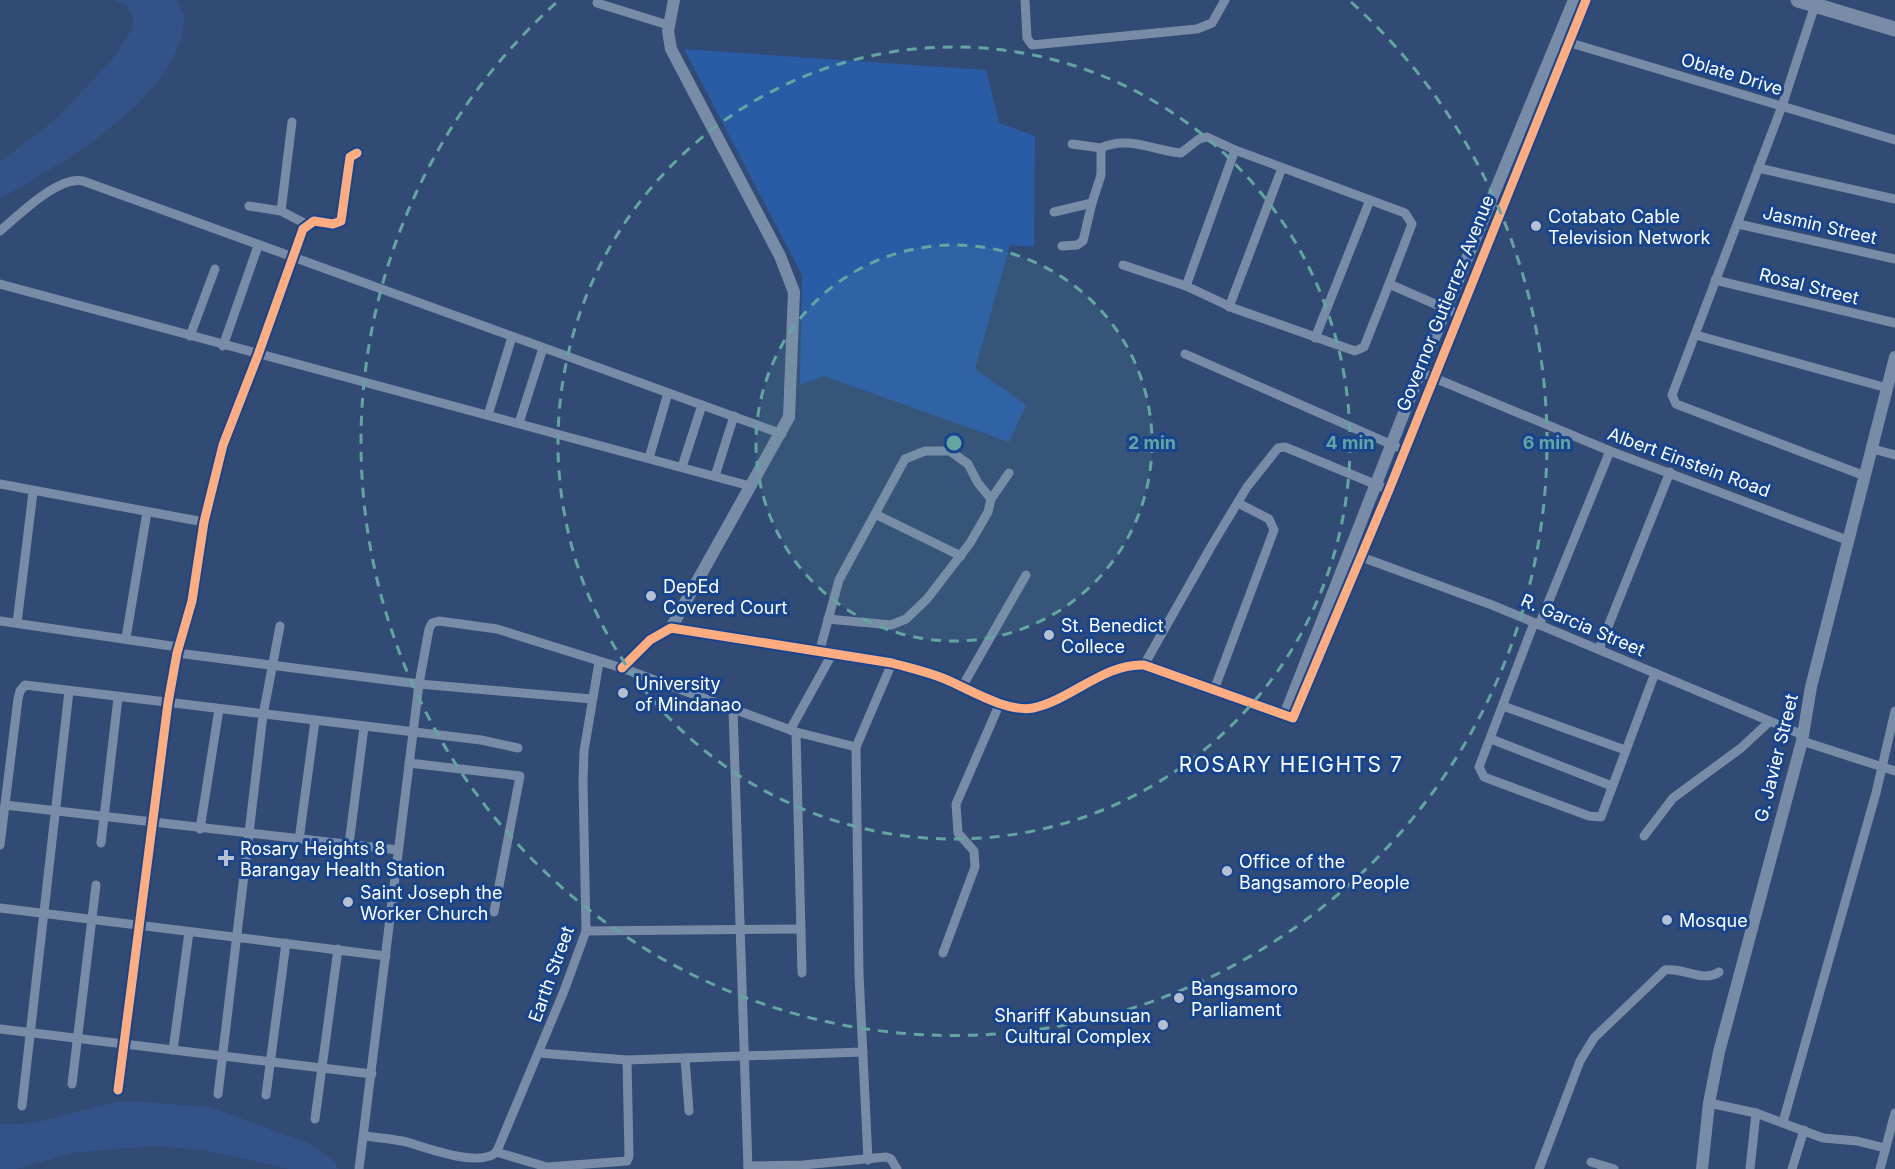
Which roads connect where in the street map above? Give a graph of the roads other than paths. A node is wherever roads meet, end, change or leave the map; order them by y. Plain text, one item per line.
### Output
1 (674, 0) edge
2 (1025, 0) edge
3 (1225, 0) edge
4 (1574, 0) edge
5 (1586, 0) edge
6 (1798, 0) edge
7 (597, 3) dead end
8 (1815, 5) junction
9 (668, 25) junction
10 (1895, 29) edge
11 (1564, 41) junction
12 (1782, 106) junction
13 (292, 122) dead end
14 (1895, 140) edge
15 (1072, 144) dead end
16 (1101, 148) junction
17 (1235, 150) junction
18 (357, 153) dead end
19 (1282, 168) junction
20 (1758, 168) junction
21 (1895, 199) edge
22 (1370, 200) junction
23 (1092, 203) junction
24 (249, 206) dead end
25 (281, 211) junction
26 (1054, 212) dead end
27 (306, 224) junction
28 (1738, 224) junction
29 (0, 231) edge
30 (258, 246) junction
31 (1062, 246) dead end
32 (292, 258) junction
33 (1895, 259) edge
34 (1123, 265) dead end
35 (215, 269) dead end
36 (1715, 280) junction
37 (0, 284) edge
38 (1389, 284) junction
39 (1186, 286) junction
40 (1229, 307) junction
41 (1452, 311) junction
42 (1895, 323) edge
43 (1696, 335) junction
44 (190, 336) junction
45 (512, 337) junction
46 (1315, 338) junction
47 (223, 345) junction
48 (543, 348) junction
49 (1185, 354) dead end
50 (258, 356) junction
51 (1895, 357) edge
52 (1420, 372) junction
53 (1433, 378) junction
54 (1887, 388) junction
55 (668, 393) junction
56 (702, 405) junction
57 (488, 415) junction
58 (734, 417) junction
59 (519, 423) junction
60 (782, 434) junction
61 (1398, 447) junction
62 (1873, 449) junction
63 (1610, 451) junction
64 (1895, 455) edge
65 (649, 458) junction
66 (681, 467) junction
67 (1009, 472) dead end
68 (1670, 472) junction
69 (715, 476) junction
70 (1864, 476) junction
71 (0, 484) edge
72 (1375, 484) junction
73 (750, 486) junction
74 (1389, 490) junction
75 (33, 492) junction
76 (991, 499) junction
77 (1238, 503) junction
78 (147, 512) junction
79 (875, 514) junction
80 (204, 522) junction
81 (1848, 540) junction
82 (1355, 554) junction
83 (961, 556) junction
84 (1026, 574) dead end
85 (828, 619) junction
86 (0, 621) edge
87 (17, 623) junction
88 (1537, 624) junction
89 (280, 626) dead end
90 (671, 628) junction
91 (126, 638) junction
92 (1599, 649) junction
93 (178, 650) junction
94 (825, 655) junction
95 (599, 662) junction
96 (892, 663) junction
97 (1144, 665) junction
98 (271, 666) junction
99 (622, 668) junction
100 (1655, 673) junction
101 (419, 684) junction
102 (962, 687) junction
103 (1214, 690) junction
104 (69, 692) junction
105 (118, 698) junction
106 (592, 699) junction
107 (1000, 703) junction
108 (168, 704) junction
109 (1503, 706) junction
110 (219, 709) junction
111 (733, 709) junction
112 (1895, 711) edge
113 (263, 715) junction
114 (315, 721) junction
115 (1769, 722) junction
116 (364, 727) junction
117 (793, 731) junction
118 (412, 732) junction
119 (1802, 738) junction
120 (1491, 739) junction
121 (856, 747) junction
122 (518, 748) dead end
123 (1625, 750) junction
124 (409, 763) junction
125 (1882, 767) junction
126 (1895, 771) edge
127 (1612, 786) junction
128 (5, 805) junction
129 (56, 812) junction
130 (105, 817) junction
131 (152, 823) junction
132 (200, 829) junction
133 (248, 834) junction
134 (1644, 836) dead end
135 (299, 840) junction
136 (101, 843) dead end
137 (349, 844) junction
138 (0, 845) edge
139 (398, 850) junction
140 (96, 885) dead end
141 (0, 908) edge
142 (494, 912) dead end
143 (45, 914) junction
144 (92, 920) junction
145 (140, 926) junction
146 (801, 929) junction
147 (741, 930) junction
148 (586, 931) junction
149 (189, 932) junction
150 (237, 936) junction
151 (286, 943) junction
152 (338, 949) junction
153 (943, 953) dead end
154 (386, 956) junction
155 (1719, 972) dead end
156 (802, 973) dead end
157 (0, 1029) edge
158 (29, 1033) junction
159 (75, 1038) junction
160 (126, 1044) junction
161 (173, 1050) junction
162 (863, 1052) junction
163 (539, 1053) junction
164 (746, 1056) junction
165 (223, 1057) junction
166 (685, 1058) junction
167 (627, 1060) junction
168 (271, 1062) junction
169 (322, 1069) junction
170 (372, 1074) junction
171 (72, 1084) dead end
172 (118, 1090) dead end
173 (218, 1094) dead end
174 (266, 1095) dead end
175 (1709, 1103) junction
176 (22, 1106) dead end
177 (689, 1111) dead end
178 (1756, 1113) junction
179 (1895, 1113) edge
180 (315, 1119) dead end
181 (1783, 1122) junction
182 (1804, 1130) junction
183 (365, 1136) junction
184 (1885, 1148) junction
185 (496, 1152) junction
186 (868, 1160) junction
187 (1591, 1162) dead end
188 (748, 1167) edge
189 (1601, 1167) edge
190 (358, 1169) edge
191 (897, 1169) edge
192 (1539, 1169) edge
193 (1614, 1169) edge
194 (1702, 1169) edge
195 (1750, 1169) edge
196 (1792, 1169) edge
197 (1880, 1169) edge

1 - 9 street
2 - 3 street
4 - 11 street, Governor Gutierrez Avenue
5 - 11 street, Governor Gutierrez Avenue
6 - 8 main road
7 - 9 street
8 - 10 main road
8 - 12 street
9 - 60 street
11 - 12 street, Oblate Drive
11 - 41 street, Governor Gutierrez Avenue
12 - 14 street, Oblate Drive
12 - 20 street
13 - 25 street
15 - 16 street
16 - 17 street
16 - 23 street
17 - 19 street
17 - 39 street
18 - 27 street
19 - 22 street
19 - 40 street
20 - 21 street
20 - 28 street
22 - 38 street
22 - 46 street
23 - 26 street
23 - 31 street
24 - 25 street
25 - 27 street
27 - 32 street
28 - 33 street, Jasmin Street
28 - 36 street
29 - 30 street
30 - 32 street
30 - 47 street
32 - 45 street
32 - 50 street
34 - 39 street
35 - 44 street
36 - 42 street, Rosal Street
36 - 43 street
37 - 44 street
38 - 41 street
38 - 46 street
39 - 40 street
40 - 46 street
41 - 52 street, Governor Gutierrez Avenue
41 - 53 street, Governor Gutierrez Avenue
43 - 54 street
43 - 70 street
44 - 47 street
45 - 48 street
45 - 57 street
47 - 50 street
48 - 55 street
48 - 59 street
49 - 61 street
50 - 57 street
50 - 80 street
51 - 54 street, G. Javier Street
52 - 53 street, Albert Einstein Road
52 - 61 street, Governor Gutierrez Avenue
53 - 61 street, Governor Gutierrez Avenue
53 - 63 street, Albert Einstein Road
54 - 62 street, G. Javier Street
55 - 56 street
55 - 65 street
56 - 58 street
56 - 66 street
57 - 59 street
58 - 60 street
58 - 69 street
59 - 65 street
60 - 73 street
61 - 72 street, Governor Gutierrez Avenue
61 - 74 street, Governor Gutierrez Avenue
62 - 64 street
62 - 70 street, G. Javier Street
63 - 68 street, Albert Einstein Road
63 - 88 street
65 - 66 street
66 - 69 street
67 - 76 street
68 - 81 street, Albert Einstein Road
68 - 92 street
69 - 73 street
70 - 81 street, G. Javier Street
71 - 75 street
72 - 74 street
72 - 77 street
72 - 82 street, Governor Gutierrez Avenue
73 - 90 street
74 - 82 street, Governor Gutierrez Avenue
75 - 78 street
75 - 87 street
76 - 79 street
76 - 83 street
77 - 97 street
77 - 103 street
78 - 80 street
78 - 91 street
79 - 83 street
79 - 85 street
80 - 93 street
81 - 119 street, G. Javier Street
82 - 88 street, R. Garcia Street
82 - 103 street, Governor Gutierrez Avenue
83 - 85 street
84 - 102 street
85 - 94 street
86 - 87 street
87 - 91 street
88 - 92 street, R. Garcia Street
88 - 109 street
89 - 98 street
90 - 94 street
90 - 99 street
91 - 93 street
92 - 100 street, R. Garcia Street
93 - 98 street
93 - 108 street
94 - 96 street
94 - 117 street
95 - 99 street
95 - 101 street
95 - 106 street, Earth Street
96 - 102 street
96 - 121 street
97 - 103 street
97 - 107 street
98 - 101 street
98 - 113 street
99 - 111 street
100 - 115 street, R. Garcia Street
100 - 123 street
101 - 106 street
101 - 118 street
102 - 107 street
104 - 105 street
104 - 128 street
104 - 129 street
105 - 108 street
105 - 130 street
106 - 148 street, Earth Street
107 - 153 street
108 - 110 street
108 - 131 street
109 - 120 street
109 - 123 street
110 - 113 street
110 - 132 street
111 - 117 street
111 - 147 street
112 - 125 street
113 - 114 street
113 - 133 street
114 - 116 street
114 - 135 street
115 - 119 street, R. Garcia Street
115 - 134 street
116 - 118 street
116 - 137 street
117 - 121 street
117 - 146 street
118 - 122 street
118 - 124 street
119 - 125 street, R. Garcia Street
119 - 175 street, G. Javier Street
120 - 127 street
120 - 127 street
121 - 162 street
123 - 127 street
124 - 139 street
124 - 142 street
125 - 126 street, R. Garcia Street
125 - 181 street
128 - 129 street
128 - 138 street
129 - 130 street
129 - 143 street
130 - 131 street
130 - 136 street
131 - 132 street
131 - 145 street
132 - 133 street
133 - 135 street
133 - 150 street
135 - 137 street
137 - 139 street
139 - 154 street
140 - 144 street
141 - 143 street
143 - 144 street
143 - 158 street
144 - 145 street
144 - 159 street
145 - 149 street
145 - 160 street
146 - 147 street
146 - 156 street
147 - 148 street
147 - 164 street
148 - 163 street, Earth Street
149 - 150 street
149 - 161 street
150 - 151 street
150 - 165 street
151 - 152 street
151 - 168 street
152 - 154 street
152 - 169 street
154 - 170 street
155 - 192 street
157 - 158 street
158 - 159 street
158 - 176 street
159 - 160 street
159 - 171 street
160 - 161 street
160 - 172 street
161 - 165 street
162 - 164 street
162 - 186 street
163 - 167 street
163 - 185 street, Earth Street
164 - 166 street
164 - 188 street
165 - 168 street
165 - 173 street
166 - 167 street
166 - 177 street
167 - 185 street
168 - 169 street
168 - 174 street
169 - 170 street
169 - 180 street
170 - 183 street
175 - 178 street
175 - 194 street, G. Javier Street
178 - 181 street
178 - 195 street
179 - 184 street
181 - 182 street
182 - 184 street
182 - 196 street
183 - 185 street
183 - 190 street
184 - 197 street
186 - 188 street
186 - 191 street
187 - 189 street
189 - 193 street

